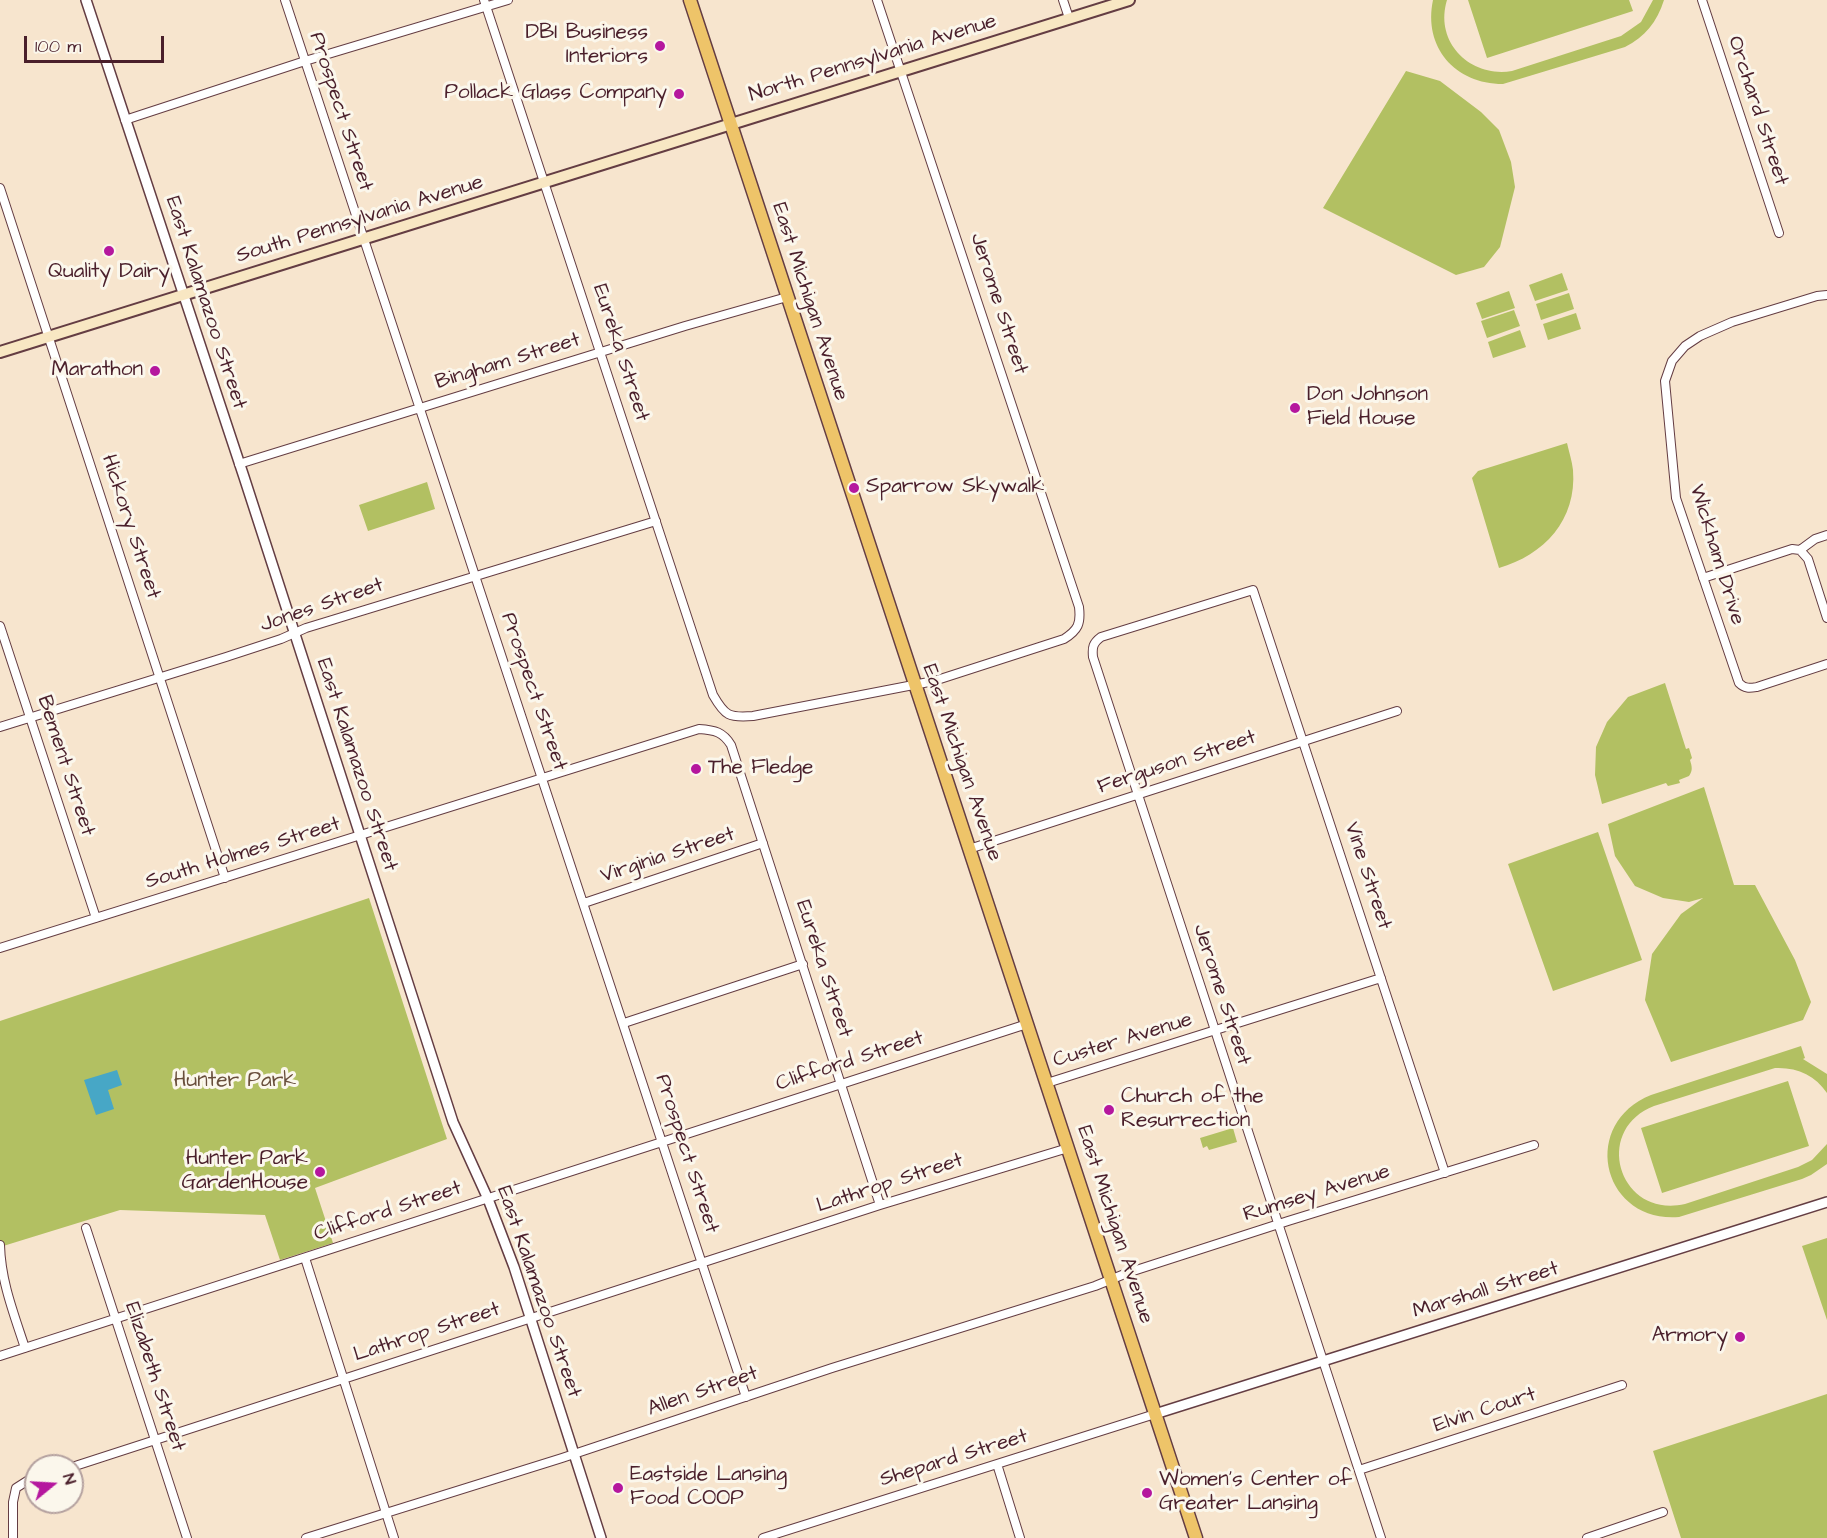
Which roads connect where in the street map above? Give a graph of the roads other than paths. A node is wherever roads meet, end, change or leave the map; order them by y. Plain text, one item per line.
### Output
1 (86, 0) edge
2 (285, 0) edge
3 (508, 0) edge
4 (690, 0) edge
5 (878, 0) edge
6 (1063, 0) edge
7 (1129, 0) edge
8 (1702, 0) edge
9 (485, 3) edge
10 (1069, 18) junction
11 (305, 62) junction
12 (901, 72) junction
13 (125, 120) junction
14 (731, 124) junction
15 (545, 183) junction
16 (0, 188) edge
17 (1779, 233) dead end
18 (363, 239) junction
19 (183, 295) junction
20 (1827, 296) edge
21 (787, 297) junction
22 (50, 336) junction
23 (0, 352) edge
24 (601, 353) junction
25 (419, 408) junction
26 (239, 464) junction
27 (656, 521) junction
28 (1827, 535) edge
29 (1800, 550) junction
30 (474, 575) junction
31 (1702, 578) junction
32 (1827, 618) edge
33 (0, 626) edge
34 (294, 633) junction
35 (1101, 637) joint
36 (1827, 664) edge
37 (160, 676) junction
38 (914, 686) junction
39 (1397, 711) dead end
40 (30, 717) junction
41 (0, 726) edge
42 (1303, 741) junction
43 (731, 745) joint
44 (543, 778) junction
45 (1137, 794) junction
46 (360, 836) junction
47 (763, 843) junction
48 (969, 849) junction
49 (225, 878) junction
50 (584, 903) junction
51 (96, 918) junction
52 (0, 948) edge
53 (803, 964) junction
54 (1381, 978) junction
55 (624, 1023) junction
56 (1027, 1024) junction
57 (1214, 1031) junction
58 (842, 1083) junction
59 (1047, 1083) junction
60 (663, 1142) junction
61 (1534, 1145) dead end
62 (1068, 1148) junction
63 (1445, 1173) junction
64 (488, 1198) junction
65 (1827, 1202) edge
66 (880, 1205) junction
67 (1278, 1225) junction
68 (86, 1228) dead end
69 (0, 1245) edge
70 (305, 1258) junction
71 (703, 1264) junction
72 (1111, 1279) junction
73 (116, 1318) junction
74 (531, 1318) junction
75 (25, 1348) junction
76 (0, 1356) edge
77 (1322, 1361) junction
78 (344, 1379) junction
79 (1622, 1385) dead end
80 (746, 1397) junction
81 (1155, 1414) junction
82 (155, 1440) junction
83 (574, 1453) junction
84 (84, 1463) edge
85 (997, 1464) junction
86 (1359, 1470) junction
87 (24, 1483) edge
88 (1663, 1512) dead end
89 (386, 1513) junction
90 (13, 1538) edge
91 (187, 1538) edge
92 (306, 1538) edge
93 (394, 1538) edge
94 (601, 1538) edge
95 (763, 1538) edge
96 (1020, 1538) edge
97 (1196, 1538) edge
98 (1381, 1538) edge
99 (1587, 1538) edge

1 - 13 street, East Kalamazoo Street
2 - 11 street, Prospect Street
3 - 9 street
4 - 14 main road, East Michigan Avenue
5 - 12 street, Jerome Street
6 - 10 street
7 - 10 main road, North Pennsylvania Avenue
8 - 17 street, Orchard Street
9 - 11 street
9 - 15 street, Eureka Street
10 - 12 main road, North Pennsylvania Avenue
11 - 13 street
11 - 18 street, Prospect Street
12 - 14 main road, North Pennsylvania Avenue
12 - 38 street, Jerome Street
13 - 19 street, East Kalamazoo Street
14 - 15 main road, South Pennsylvania Avenue
14 - 21 main road, East Michigan Avenue
15 - 18 main road, South Pennsylvania Avenue
15 - 24 street, Eureka Street
16 - 22 street, Hickory Street
18 - 19 main road, South Pennsylvania Avenue
18 - 25 street, Prospect Street
19 - 22 main road, South Pennsylvania Avenue
19 - 26 street, East Kalamazoo Street
20 - 31 street, Wickham Drive
21 - 24 street, Bingham Street
21 - 38 main road, East Michigan Avenue
22 - 23 main road, South Pennsylvania Avenue
22 - 37 street, Hickory Street
24 - 25 street, Bingham Street
24 - 27 street, Eureka Street
25 - 26 street, Bingham Street
25 - 30 street, Prospect Street
26 - 34 street, East Kalamazoo Street
27 - 30 street, Jones Street
27 - 38 street, Eureka Street
28 - 29 street
29 - 31 street
29 - 32 street
30 - 34 street, Jones Street
30 - 44 street, Prospect Street
31 - 36 street, Wickham Drive
33 - 40 street, Bement Street
34 - 37 street, Jones Street
34 - 46 street, East Kalamazoo Street
35 - 42 street, Vine Street
35 - 45 street, Jerome Street
37 - 40 street, Jones Street
37 - 49 street, Hickory Street
38 - 48 main road, East Michigan Avenue
39 - 42 street, Ferguson Street
40 - 41 street, Jones Street
40 - 51 street, Bement Street
42 - 45 street, Ferguson Street
42 - 54 street, Vine Street
43 - 44 street, South Holmes Street
43 - 47 street, Eureka Street
44 - 46 street, South Holmes Street
44 - 50 street, Prospect Street
45 - 48 street, Ferguson Street
45 - 57 street, Jerome Street
46 - 49 street, South Holmes Street
46 - 64 street, East Kalamazoo Street
47 - 50 street, Virginia Street
47 - 53 street, Eureka Street
48 - 56 main road, East Michigan Avenue
49 - 51 street, South Holmes Street
50 - 55 street, Prospect Street
51 - 52 street, South Holmes Street
53 - 55 street
53 - 58 street, Eureka Street
54 - 57 street, Custer Avenue
54 - 63 street, Vine Street
55 - 60 street, Prospect Street
56 - 58 street, Clifford Street
56 - 59 main road, East Michigan Avenue
57 - 59 street, Custer Avenue
57 - 67 street, Jerome Street
58 - 60 street, Clifford Street
58 - 66 street, Eureka Street
59 - 62 main road, East Michigan Avenue
60 - 64 street, Clifford Street
60 - 71 street, Prospect Street
61 - 63 street, Rumsey Avenue
62 - 66 street, Lathrop Street
62 - 72 main road, East Michigan Avenue
63 - 67 street, Rumsey Avenue
64 - 70 street, Clifford Street
64 - 74 street, East Kalamazoo Street
65 - 77 street, Marshall Street
66 - 71 street, Lathrop Street
67 - 72 street, Rumsey Avenue
67 - 77 street, Jerome Street
68 - 73 street, Elizabeth Street
69 - 75 street
70 - 73 street, Clifford Street
70 - 78 street
71 - 74 street, Lathrop Street
71 - 80 street, Prospect Street
72 - 80 street, Allen Street
72 - 81 main road, East Michigan Avenue
73 - 75 street, Clifford Street
73 - 82 street, Elizabeth Street
74 - 78 street, Lathrop Street
74 - 83 street, East Kalamazoo Street
75 - 76 street, Clifford Street
77 - 81 street, Marshall Street
77 - 86 street, Jerome Street
78 - 82 street, Lathrop Street
78 - 89 street
79 - 86 street, Elvin Court
80 - 83 street, Allen Street
81 - 85 street, Shepard Street
81 - 97 main road, East Michigan Avenue
82 - 84 street, Lathrop Street
82 - 91 street, Elizabeth Street
83 - 89 street, Allen Street
83 - 94 street, East Kalamazoo Street
85 - 95 street, Shepard Street
85 - 96 street
86 - 98 street, Jerome Street
87 - 90 street
88 - 99 street
89 - 92 street, Allen Street
89 - 93 street

